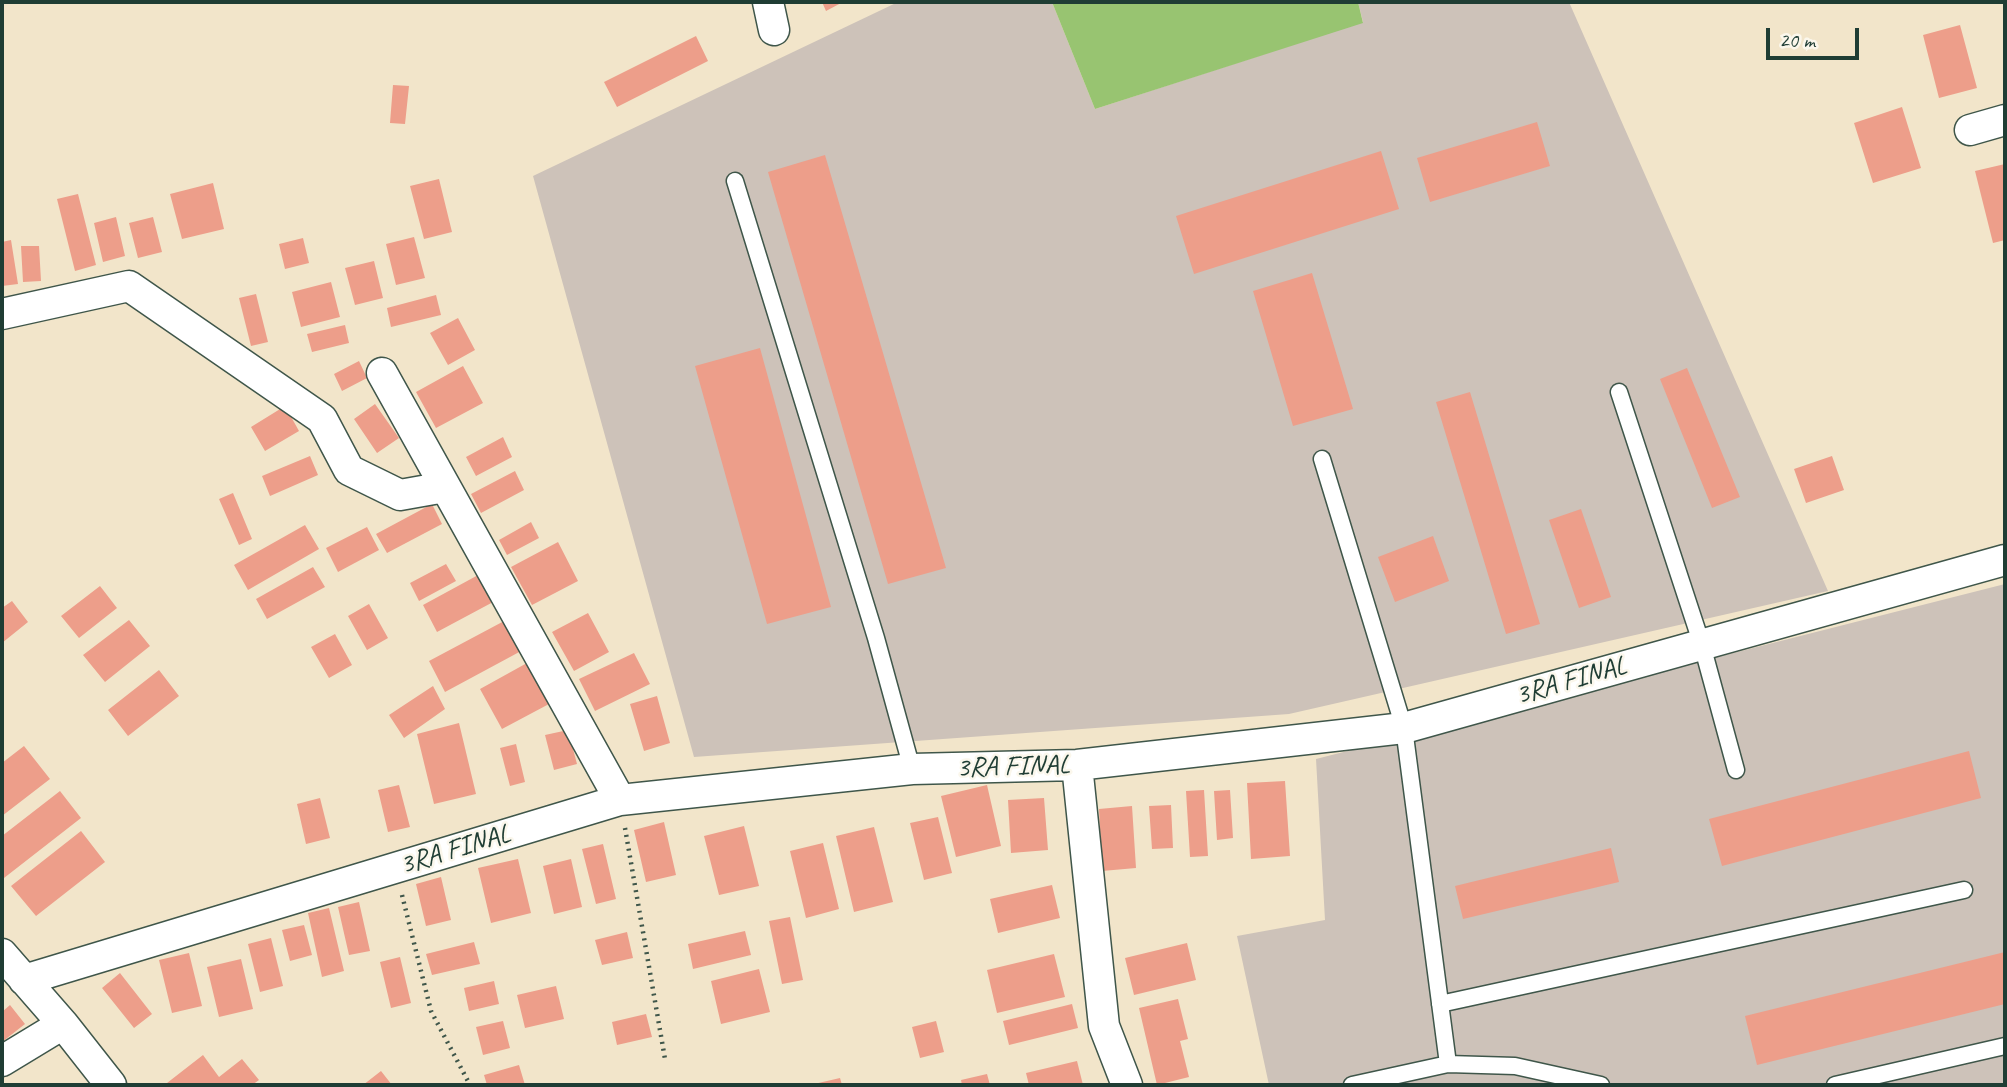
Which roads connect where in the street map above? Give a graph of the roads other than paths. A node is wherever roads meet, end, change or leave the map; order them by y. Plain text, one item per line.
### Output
1 (2005, 120) edge
2 (1970, 130) dead end
3 (736, 181) dead end
4 (2, 314) edge
5 (382, 373) dead end
6 (1619, 392) dead end
7 (1322, 459) dead end
8 (445, 487) junction
9 (2005, 560) edge
10 (1702, 645) junction
11 (1404, 728) junction
12 (1077, 765) junction
13 (912, 769) junction
14 (1735, 770) dead end
15 (620, 800) junction
16 (1964, 890) dead end
17 (2, 954) edge
18 (24, 980) junction
19 (1440, 1004) junction
20 (63, 1024) junction
21 (2005, 1046) edge
22 (2, 1061) edge
23 (1448, 1064) junction
24 (111, 1085) edge
25 (1127, 1085) edge
26 (1352, 1085) edge
27 (1601, 1085) edge
28 (1835, 1085) edge

1 - 2 street
3 - 13 lane
4 - 8 street
5 - 8 street
6 - 10 lane
7 - 11 lane
8 - 15 street
9 - 10 street, 3RA FINAL
10 - 11 street, 3RA FINAL
10 - 14 lane
11 - 12 street, 3RA FINAL
11 - 19 lane
12 - 13 street, 3RA FINAL
12 - 25 street
13 - 15 street, 3RA FINAL
15 - 18 street, 3RA FINAL
16 - 19 lane
17 - 18 street
18 - 20 street
19 - 23 lane
20 - 22 street
20 - 24 street
21 - 28 lane
23 - 26 lane
23 - 27 lane

